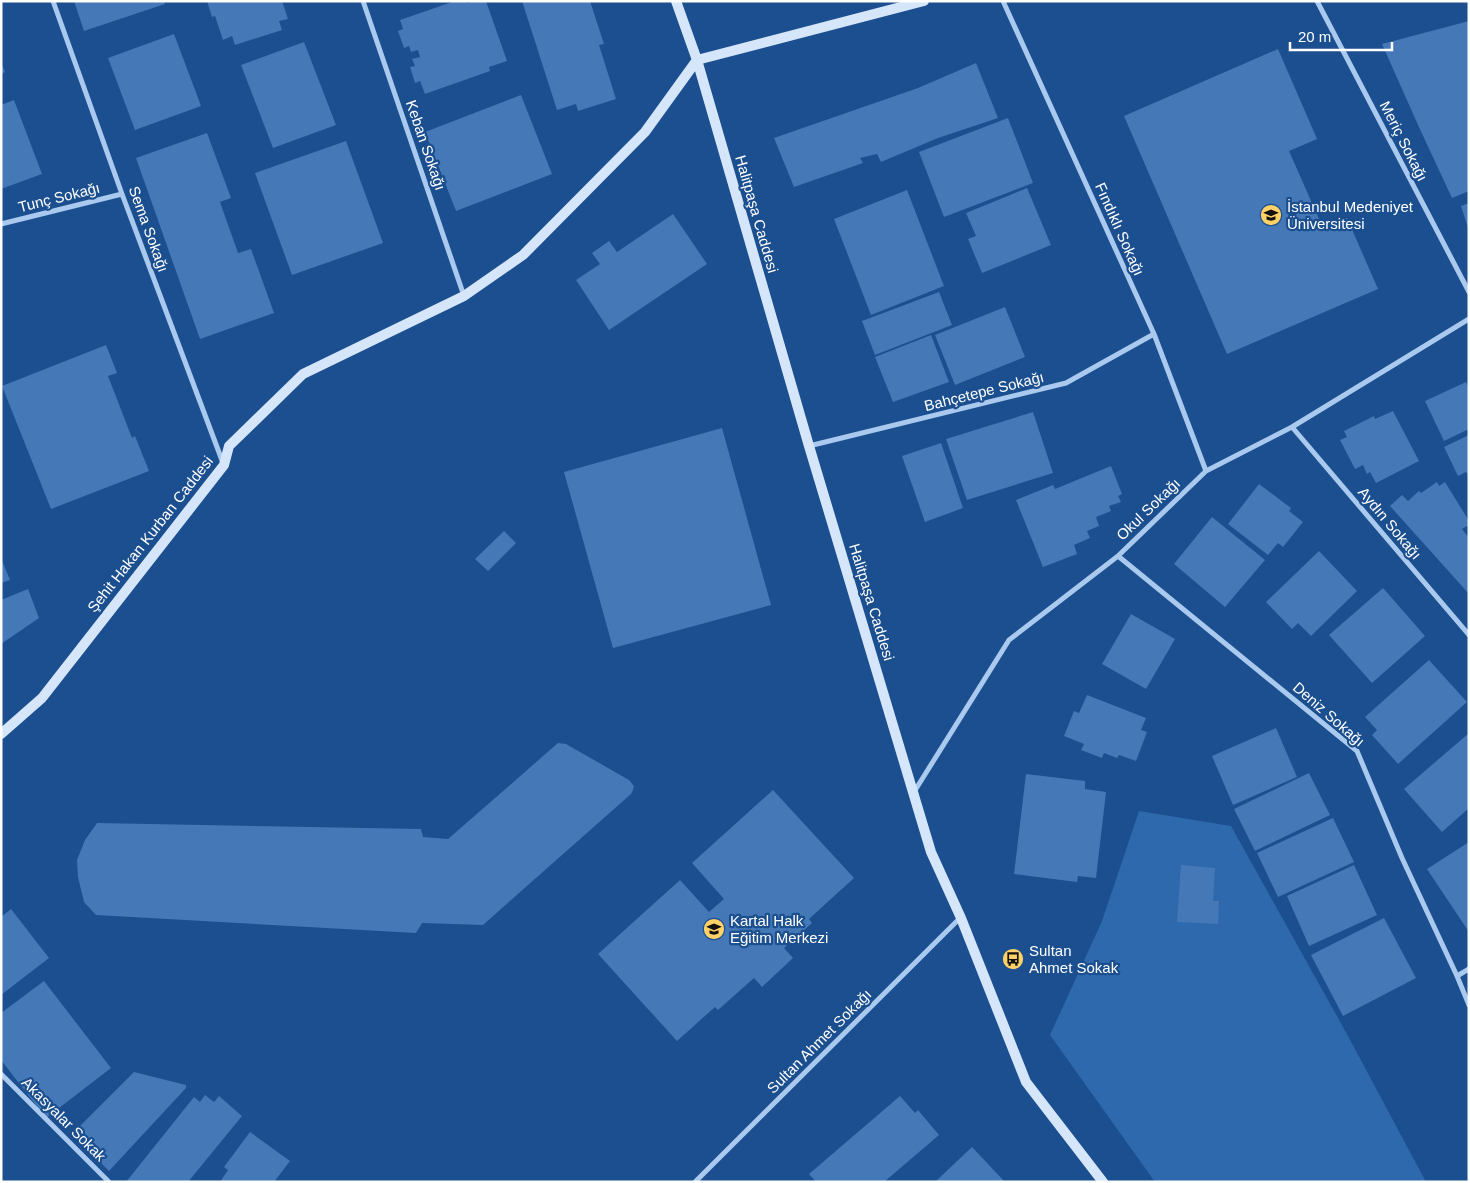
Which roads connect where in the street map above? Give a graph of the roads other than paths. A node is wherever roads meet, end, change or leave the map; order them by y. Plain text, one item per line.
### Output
1 (53, 1) edge
2 (363, 1) edge
3 (676, 1) edge
4 (924, 1) edge
5 (1003, 1) edge
6 (1318, 1) edge
7 (697, 60) junction
8 (122, 194) junction
9 (1, 224) edge
10 (1469, 292) edge
11 (464, 296) junction
12 (1469, 319) edge
13 (1154, 334) junction
14 (1292, 427) junction
15 (809, 446) junction
16 (224, 465) junction
17 (1206, 470) junction
18 (1118, 556) junction
19 (1469, 635) edge
20 (1, 734) edge
21 (913, 792) junction
22 (961, 918) junction
23 (1469, 969) edge
24 (1457, 976) junction
25 (1469, 1005) edge
26 (1, 1074) edge
27 (109, 1182) edge
28 (695, 1182) edge
29 (1103, 1182) edge

1 - 8 street, Sema Sokağı
2 - 11 street, Keban Sokağı
3 - 7 street, Halitpaşa Caddesi
4 - 7 street
5 - 13 street, Fındıklı Sokağı
6 - 10 street, Meriç Sokağı
7 - 11 street, Şehit Hakan Kurban Caddesi
7 - 15 street, Halitpaşa Caddesi
8 - 9 street, Tunç Sokağı
8 - 16 street, Sema Sokağı
11 - 16 street, Şehit Hakan Kurban Caddesi
12 - 14 street, Okul Sokağı
13 - 15 street, Bahçetepe Sokağı
13 - 17 street, Fındıklı Sokağı
14 - 17 street, Okul Sokağı
14 - 19 street, Aydın Sokağı
15 - 21 street, Halitpaşa Caddesi
16 - 20 street, Şehit Hakan Kurban Caddesi
17 - 18 street, Okul Sokağı
18 - 21 street, Okul Sokağı
18 - 24 street, Deniz Sokağı
21 - 22 street, Halitpaşa Caddesi
22 - 28 street, Sultan Ahmet Sokağı
22 - 29 street, Halitpaşa Caddesi
23 - 24 street
24 - 25 street, Deniz Sokağı
26 - 27 street, Akasyalar Sokak

